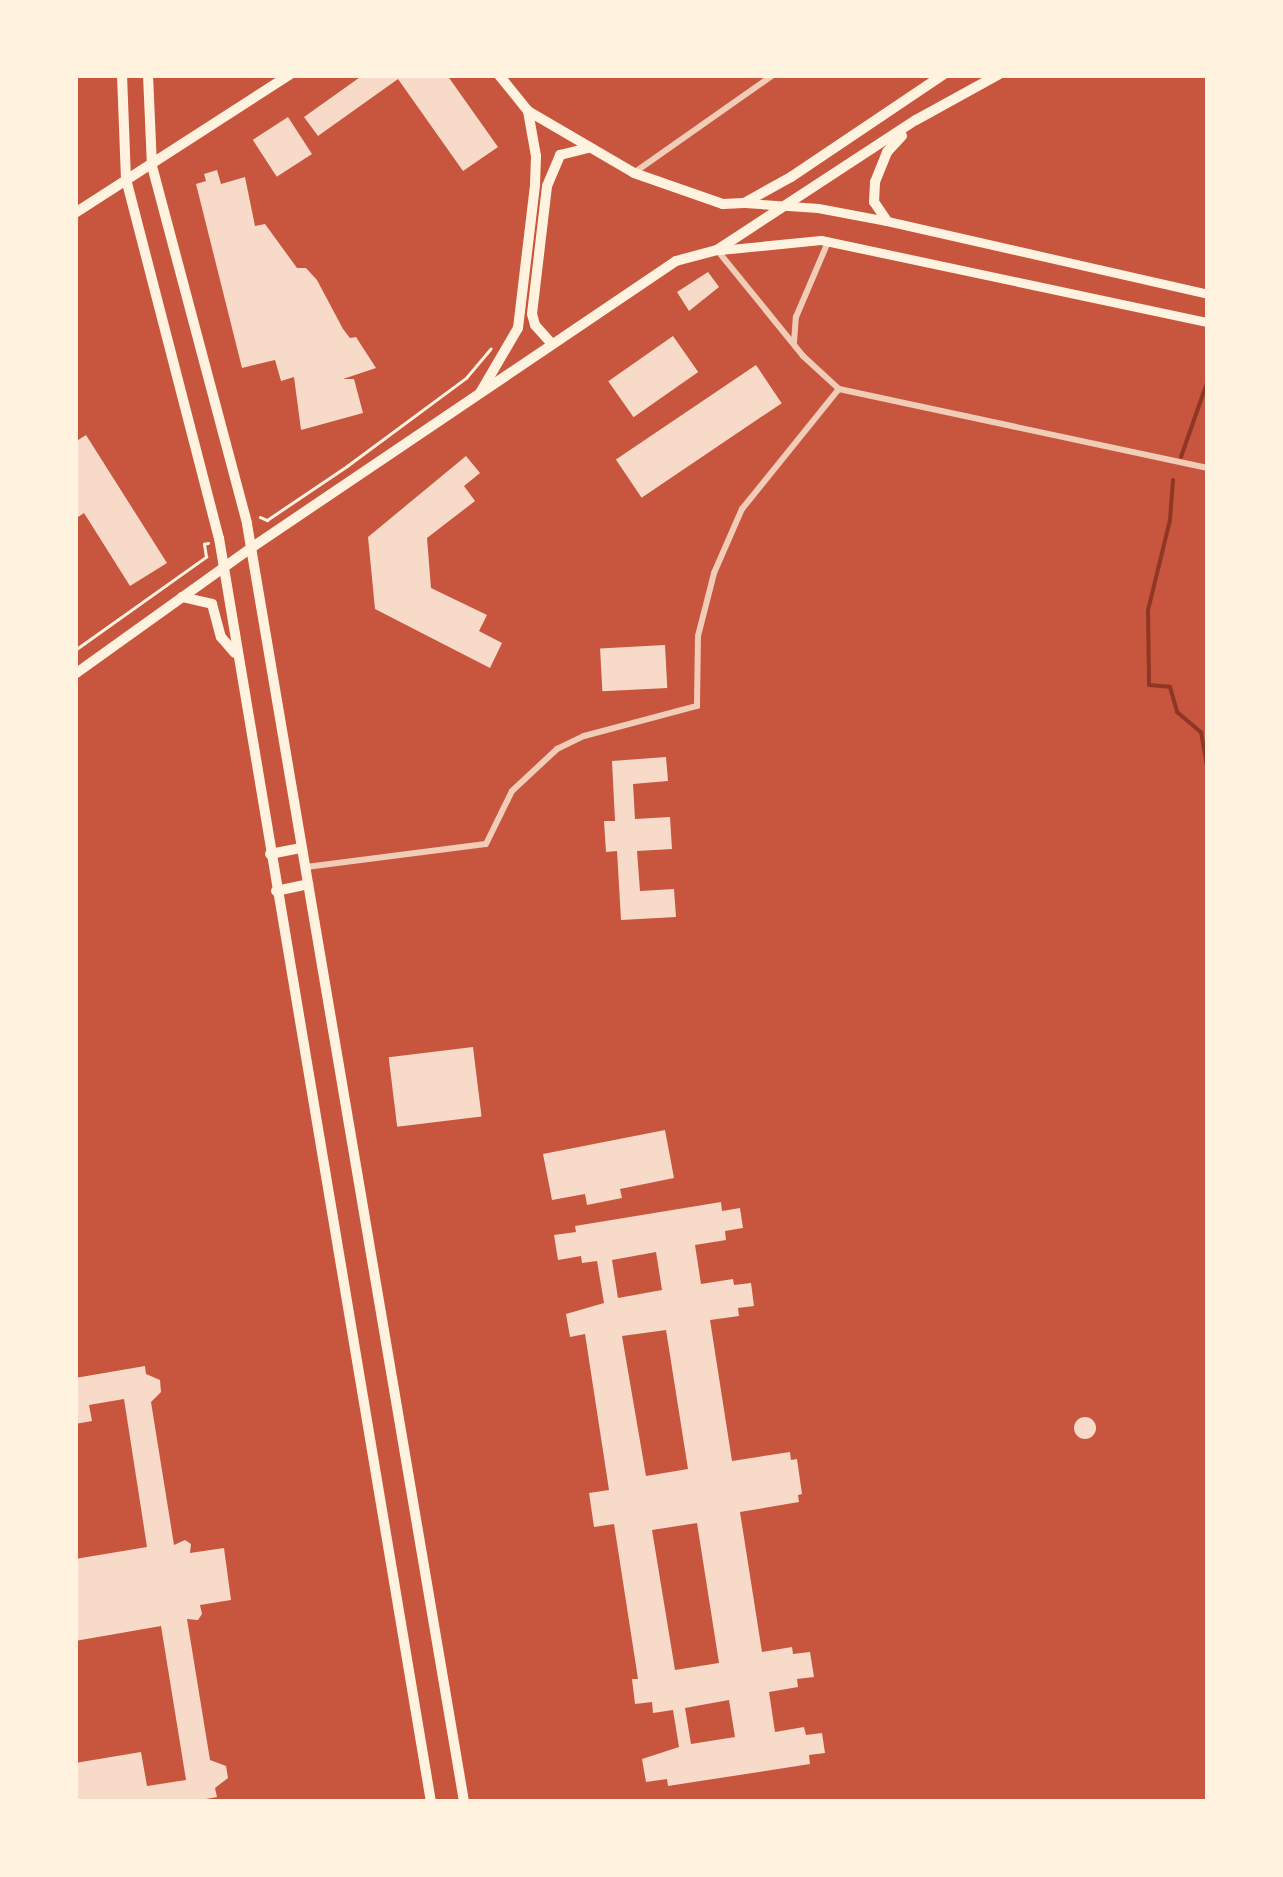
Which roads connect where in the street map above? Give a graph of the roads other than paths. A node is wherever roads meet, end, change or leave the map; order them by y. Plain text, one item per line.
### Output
1 (122, 75) edge
2 (148, 75) edge
3 (290, 75) edge
4 (499, 75) edge
5 (773, 75) edge
6 (942, 75) edge
7 (998, 75) edge
8 (528, 112) junction
9 (916, 120) junction
10 (591, 148) junction
11 (152, 166) junction
12 (634, 173) junction
13 (126, 179) junction
14 (744, 203) junction
15 (788, 207) junction
16 (75, 214) edge
17 (887, 222) junction
18 (824, 241) junction
19 (717, 250) junction
20 (1208, 294) edge
21 (1208, 322) edge
22 (552, 344) junction
23 (794, 344) junction
24 (839, 389) junction
25 (476, 398) junction
26 (1208, 468) edge
27 (251, 548) junction
28 (224, 568) junction
29 (182, 598) junction
30 (236, 654) junction
31 (75, 674) edge
32 (301, 848) junction
33 (270, 854) junction
34 (305, 867) junction
35 (308, 884) junction
36 (276, 891) junction
37 (431, 1802) edge
38 (464, 1802) edge

1 - 13 main road
2 - 11 main road
3 - 11 main road
4 - 8 main road
5 - 12 street
6 - 14 main road
7 - 9 main road
8 - 10 main road
8 - 25 main road
9 - 15 main road
9 - 17 main road
10 - 12 main road
10 - 22 main road
11 - 13 main road
11 - 27 main road
12 - 14 main road
13 - 16 main road
13 - 28 main road
14 - 15 main road
15 - 17 main road
15 - 19 main road
17 - 20 main road
18 - 19 main road
18 - 21 main road
18 - 23 street
19 - 22 main road
19 - 23 street
22 - 25 main road
23 - 24 street
24 - 26 street
24 - 34 street
25 - 27 main road
27 - 28 main road
27 - 32 main road
28 - 29 main road
28 - 30 main road
29 - 30 main road
29 - 31 main road
30 - 33 main road
32 - 33 main road
32 - 34 main road
33 - 36 main road
34 - 35 main road
35 - 36 main road
35 - 38 main road
36 - 37 main road

